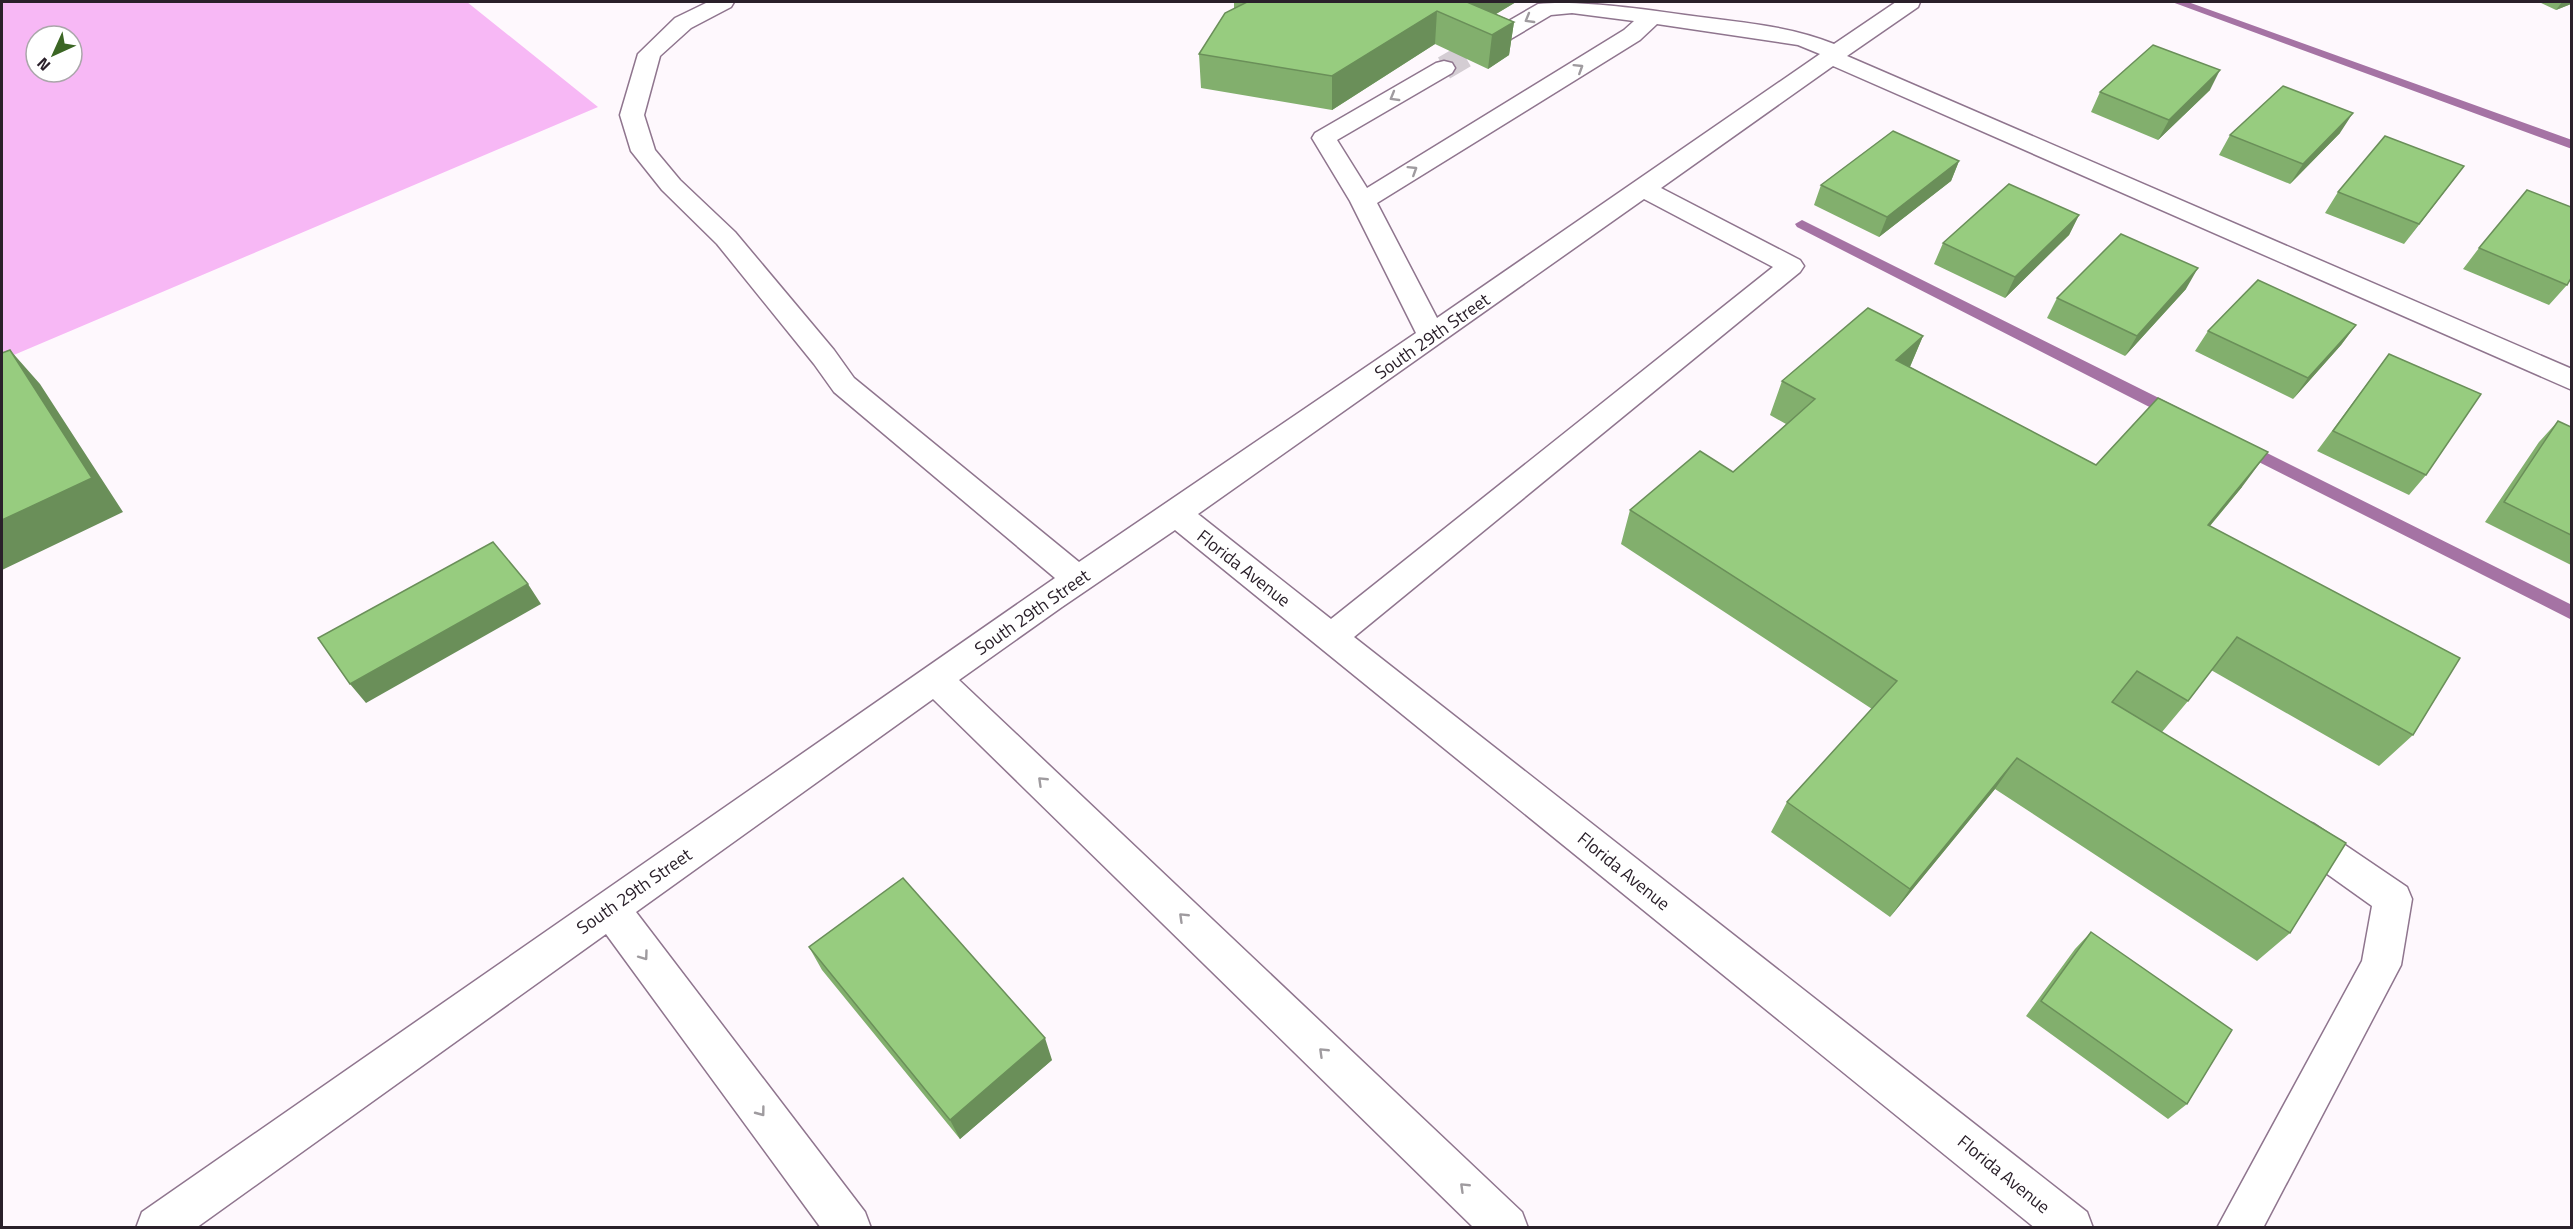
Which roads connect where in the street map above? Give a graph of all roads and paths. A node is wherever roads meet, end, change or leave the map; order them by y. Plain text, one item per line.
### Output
1 (723, 2) edge
2 (1910, 2) edge
3 (1652, 17) junction
4 (1501, 35) tunnel mouth
5 (1833, 55) junction
6 (1444, 68) tunnel mouth
7 (1642, 189) junction
8 (1363, 201) junction
9 (1432, 336) junction
10 (2571, 380) edge
11 (1176, 514) junction
12 (1078, 579) junction
13 (1331, 637) junction
14 (935, 679) junction
15 (2267, 812) edge
16 (610, 909) junction
17 (158, 1227) edge
18 (849, 1227) edge
19 (1506, 1227) edge
20 (2072, 1227) edge
21 (2239, 1227) edge

1 - 12 street
2 - 5 street, South 29th Street
3 -> 4 street
3 - 5 street
8 -> 3 street
5 - 7 street, South 29th Street
5 - 10 street
6 -> 8 street
7 - 9 street, South 29th Street
7 - 13 street
8 - 9 street
9 - 11 street, South 29th Street
11 - 12 street, South 29th Street
11 - 13 street, Florida Avenue
12 - 14 street, South 29th Street
13 - 20 street, Florida Avenue
14 - 16 street, South 29th Street
19 -> 14 street
15 - 21 street
16 - 17 street, South 29th Street
16 -> 18 street

